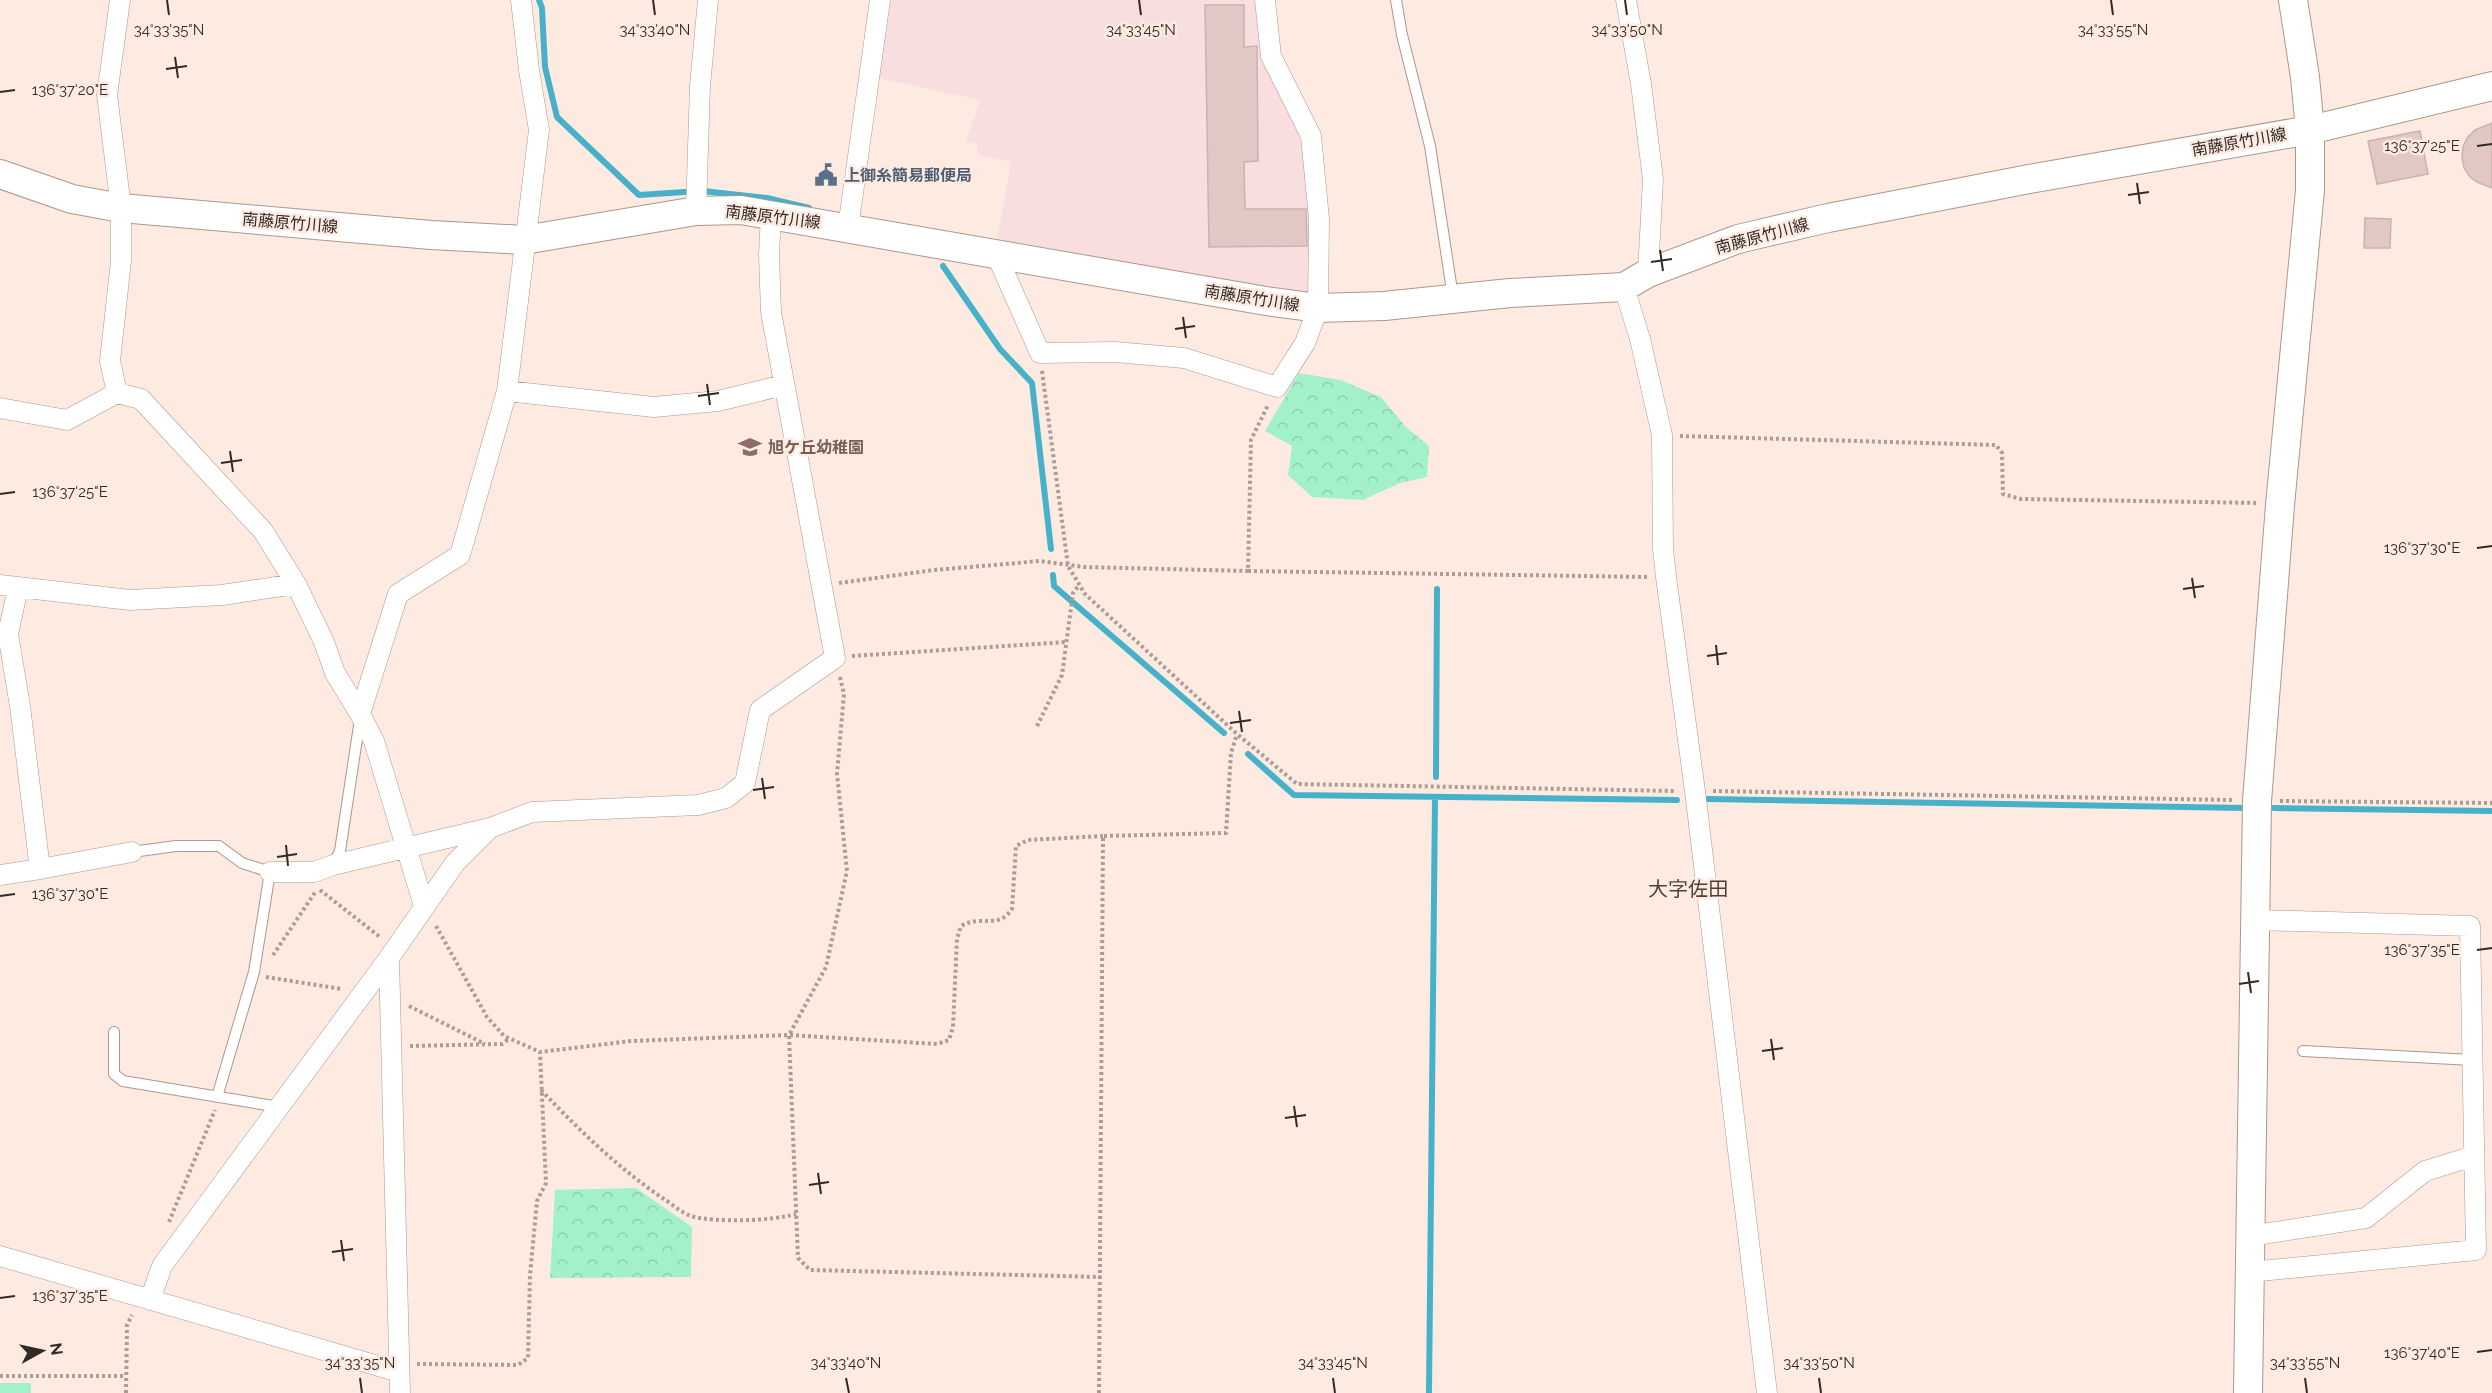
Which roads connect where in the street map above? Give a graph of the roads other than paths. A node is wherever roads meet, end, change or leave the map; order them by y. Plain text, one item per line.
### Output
1 (120, 0) edge
2 (521, 0) edge
3 (708, 0) edge
4 (880, 0) edge
5 (1265, 0) edge
6 (1396, 0) edge
7 (1626, 0) edge
8 (2292, 0) edge
9 (2492, 86) edge
10 (2310, 130) junction
11 (0, 174) edge
12 (121, 208) junction
13 (696, 211) junction
14 (771, 215) junction
15 (848, 228) junction
16 (524, 240) junction
17 (997, 256) junction
18 (1636, 280) junction
19 (1453, 298) junction
20 (1318, 308) junction
21 (784, 385) junction
22 (507, 391) junction
23 (117, 393) junction
24 (0, 408) edge
25 (296, 584) junction
26 (9, 587) edge
27 (360, 714) junction
28 (489, 828) junction
29 (406, 848) junction
30 (132, 852) joint
31 (333, 865) junction
32 (40, 869) junction
33 (270, 872) junction
34 (0, 875) edge
35 (424, 906) junction
36 (2255, 920) junction
37 (392, 953) junction
38 (114, 1032) dead end
39 (2303, 1051) dead end
40 (2472, 1060) junction
41 (217, 1097) junction
42 (279, 1107) junction
43 (2474, 1156) junction
44 (2250, 1236) junction
45 (0, 1256) edge
46 (2250, 1272) junction
47 (144, 1299) junction
48 (399, 1368) junction
49 (400, 1393) edge
50 (1767, 1393) edge
51 (2248, 1393) edge

1 - 12 street
2 - 16 street
3 - 13 street
4 - 15 street
5 - 20 street
6 - 19 lane
7 - 18 street
8 - 10 main road
9 - 10 main road, 南藤原竹川線
10 - 18 main road, 南藤原竹川線
10 - 36 main road
11 - 12 main road, 南藤原竹川線
12 - 16 main road, 南藤原竹川線
12 - 23 street
13 - 14 main road, 南藤原竹川線
13 - 16 main road, 南藤原竹川線
14 - 15 main road, 南藤原竹川線
14 - 21 street
15 - 17 main road, 南藤原竹川線
16 - 22 street
17 - 20 main road, 南藤原竹川線
17 - 20 street
18 - 19 main road, 南藤原竹川線
18 - 50 street
19 - 20 main road, 南藤原竹川線
21 - 22 street
21 - 28 street
22 - 27 street
23 - 24 street
23 - 25 street
25 - 26 street
25 - 27 street
26 - 32 street
27 - 29 street
27 - 31 lane
28 - 29 street
28 - 35 street
29 - 31 street
29 - 35 street
30 - 32 street
30 - 33 lane
31 - 33 street
32 - 34 street
33 - 41 lane
35 - 37 street
36 - 40 street
36 - 44 main road
37 - 42 street
37 - 48 street
38 - 41 lane
39 - 40 lane
40 - 43 street
41 - 42 lane
42 - 47 street
43 - 44 street
43 - 46 street
44 - 46 main road
45 - 47 street
46 - 51 main road
47 - 48 street
48 - 49 street

